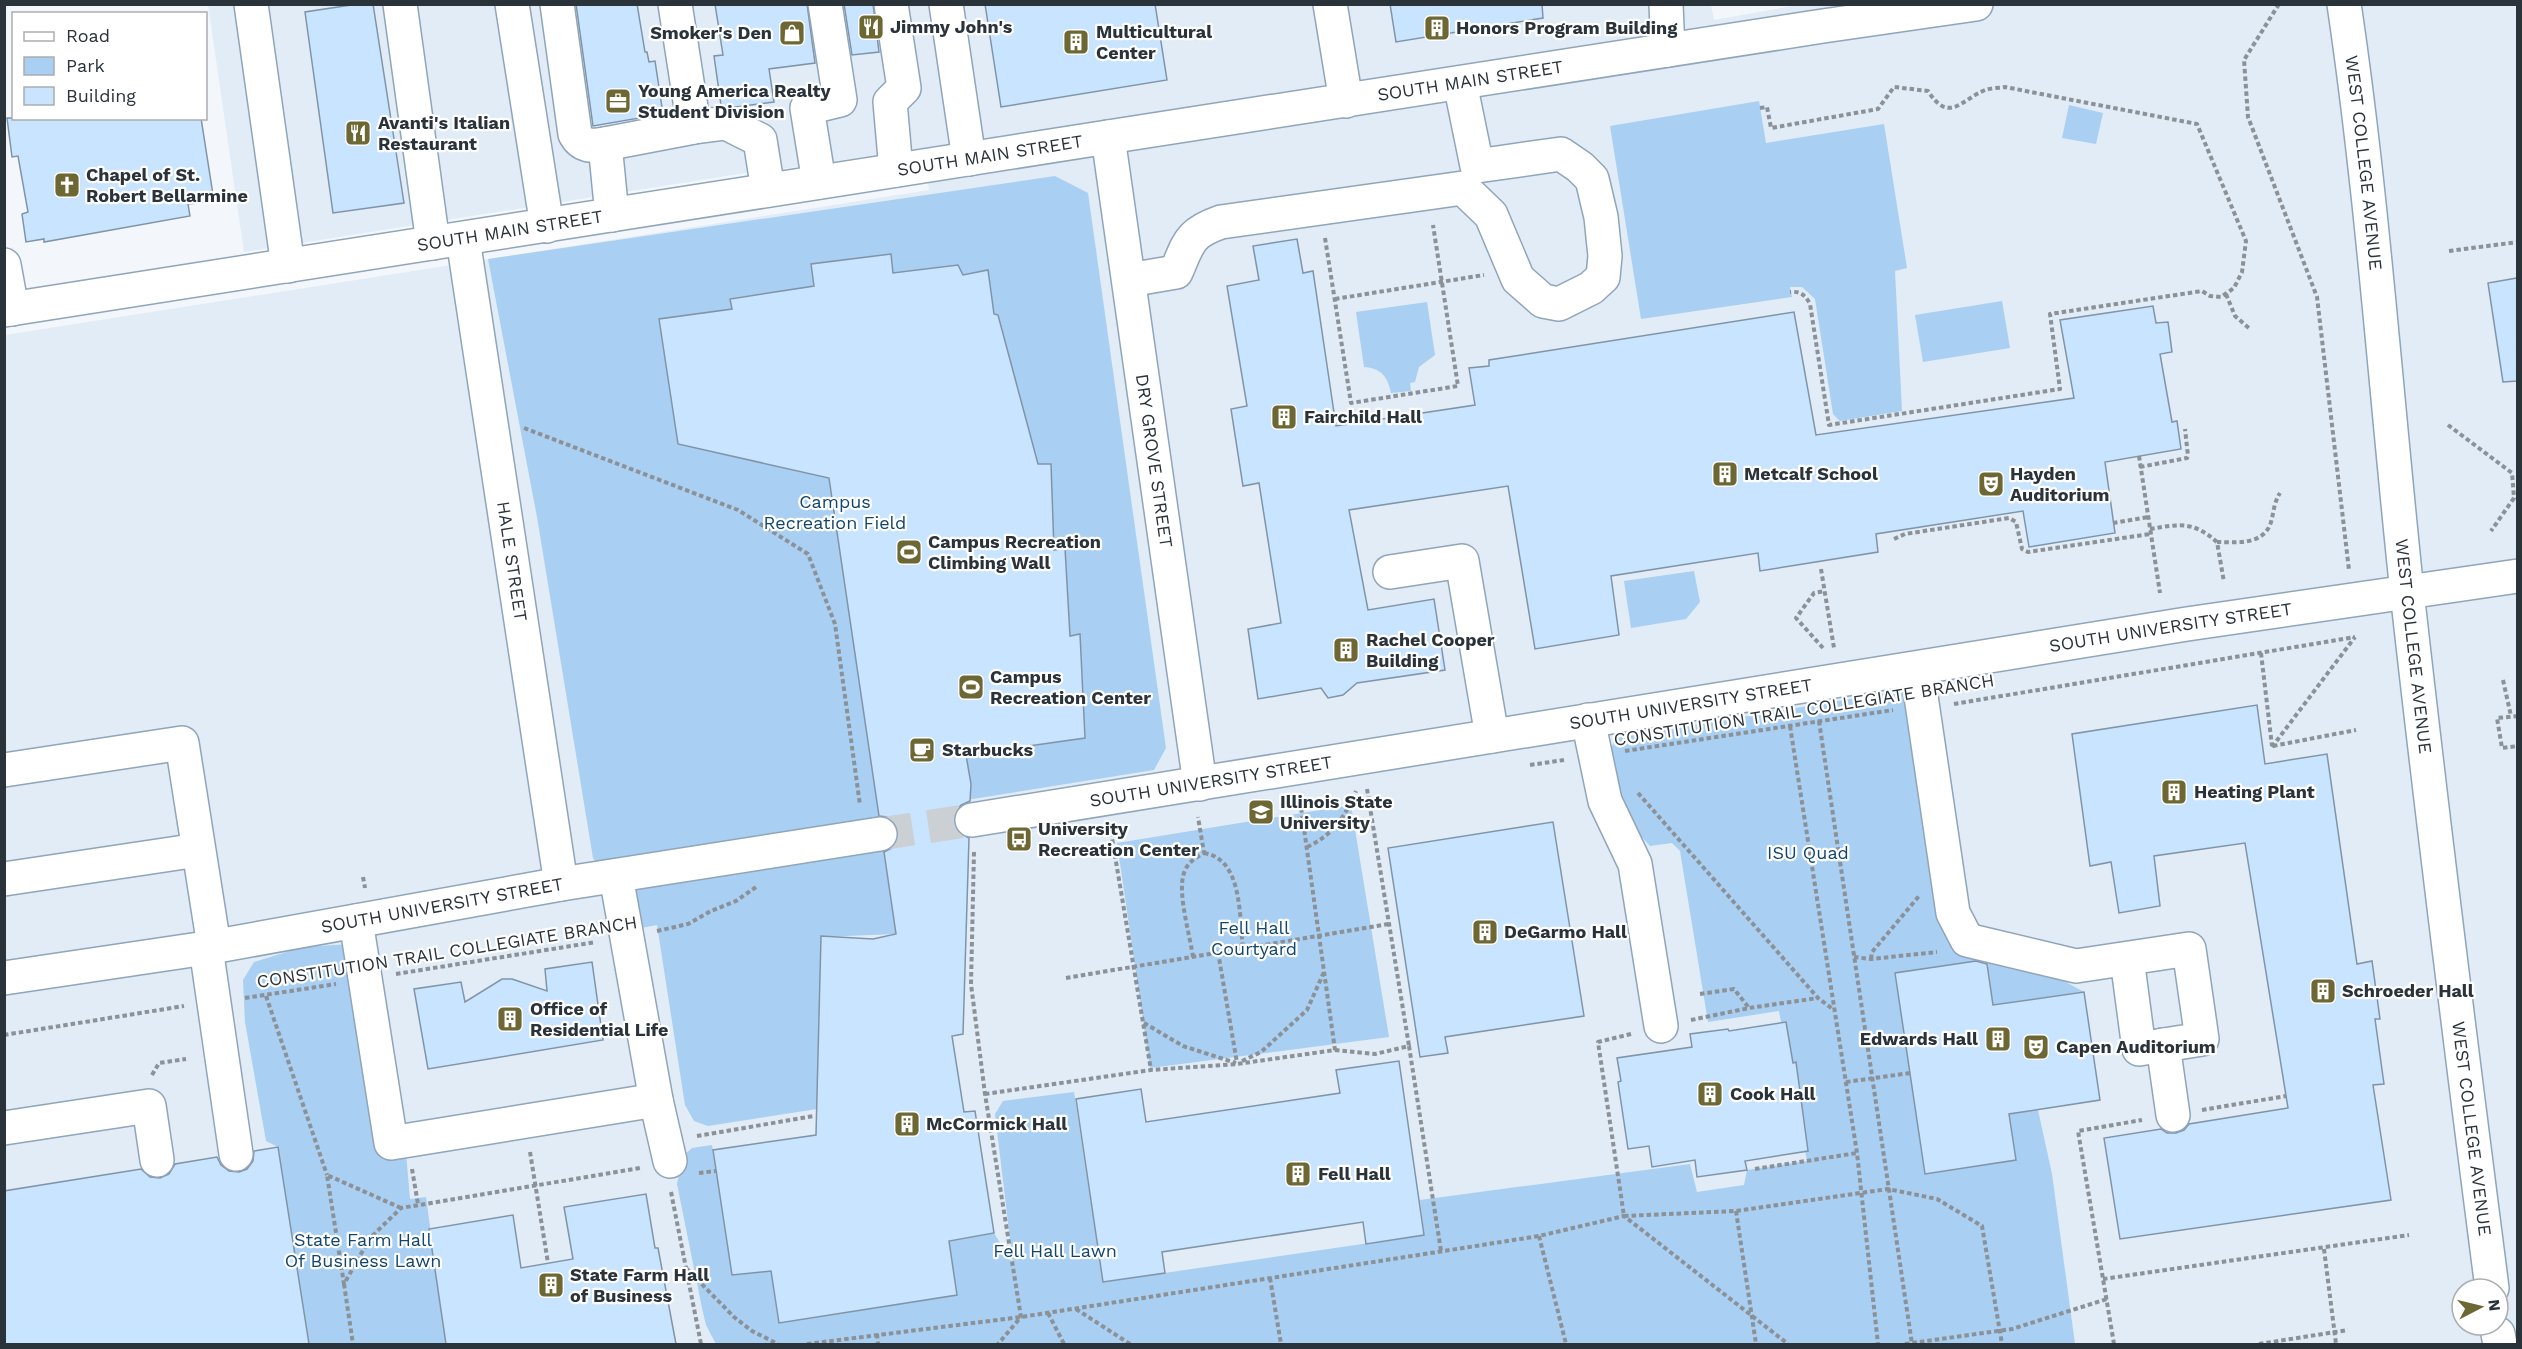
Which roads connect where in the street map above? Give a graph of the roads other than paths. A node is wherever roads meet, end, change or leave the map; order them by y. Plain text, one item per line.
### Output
1 (251, 4) edge
2 (400, 4) edge
3 (512, 4) edge
4 (557, 4) edge
5 (675, 4) edge
6 (825, 4) edge
7 (891, 4) edge
8 (946, 4) edge
9 (1330, 4) edge
10 (1666, 4) edge
11 (1976, 4) edge
12 (2344, 4) edge
13 (1668, 50) junction
14 (1460, 83) junction
15 (1346, 101) junction
16 (694, 127) junction
17 (1108, 136) junction
18 (605, 144) junction
19 (969, 159) junction
20 (896, 170) junction
21 (1470, 177) junction
22 (819, 182) junction
23 (768, 190) junction
24 (612, 215) junction
25 (548, 226) junction
26 (448, 241) junction
27 (4, 265) edge
28 (288, 266) junction
29 (1129, 280) junction
30 (8, 310) edge
31 (1390, 572) dead end
32 (2517, 576) edge
33 (2407, 593) junction
34 (1917, 669) junction
35 (1588, 720) junction
36 (1492, 736) junction
37 (4, 770) edge
38 (1200, 784) junction
39 (972, 820) tunnel mouth
40 (880, 834) tunnel mouth
41 (198, 850) junction
42 (616, 876) junction
43 (4, 879) edge
44 (561, 884) junction
45 (356, 921) junction
46 (210, 947) junction
47 (2127, 959) junction
48 (4, 978) edge
49 (1661, 1026) road end
50 (2163, 1045) junction
51 (656, 1100) junction
52 (2173, 1115) road end
53 (4, 1128) edge
54 (236, 1154) dead end
55 (158, 1160) dead end
56 (670, 1161) road end
57 (2491, 1277) edge

1 - 28 street
2 - 26 street, HALE STREET
3 - 25 street
4 - 18 street
5 - 16 street
6 - 22 street
7 - 20 street
8 - 19 street
9 - 15 street
10 - 13 street
11 - 13 street, SOUTH MAIN STREET
12 - 33 street, WEST COLLEGE AVENUE
13 - 14 street, SOUTH MAIN STREET
14 - 15 street, SOUTH MAIN STREET
14 - 21 street
15 - 17 street, SOUTH MAIN STREET
16 - 18 street
16 - 23 street
17 - 19 street, SOUTH MAIN STREET
17 - 29 street, DRY GROVE STREET
18 - 24 street
19 - 20 street, SOUTH MAIN STREET
20 - 22 street, SOUTH MAIN STREET
21 - 21 street
21 - 29 street
22 - 23 street, SOUTH MAIN STREET
23 - 24 street, SOUTH MAIN STREET
24 - 25 street, SOUTH MAIN STREET
25 - 26 street, SOUTH MAIN STREET
26 - 28 street, SOUTH MAIN STREET
26 - 44 street, HALE STREET
27 - 30 street
28 - 30 street, SOUTH MAIN STREET
29 - 38 street, DRY GROVE STREET
31 - 36 street
32 - 33 street, SOUTH UNIVERSITY STREET
33 - 34 street, SOUTH UNIVERSITY STREET
33 - 57 street, WEST COLLEGE AVENUE
34 - 35 street, SOUTH UNIVERSITY STREET
34 - 47 street
35 - 36 street, SOUTH UNIVERSITY STREET
35 - 49 street
36 - 38 street, SOUTH UNIVERSITY STREET
37 - 41 street
38 - 39 street, SOUTH UNIVERSITY STREET
40 - 42 street, SOUTH UNIVERSITY STREET
41 - 43 street
41 - 46 street
42 - 44 street, SOUTH UNIVERSITY STREET
42 - 51 street
44 - 45 street, SOUTH UNIVERSITY STREET
45 - 46 street, SOUTH UNIVERSITY STREET
45 - 51 street
46 - 48 street, SOUTH UNIVERSITY STREET
46 - 54 street
47 - 50 street
47 - 50 street
50 - 52 street
51 - 56 street
53 - 55 street

